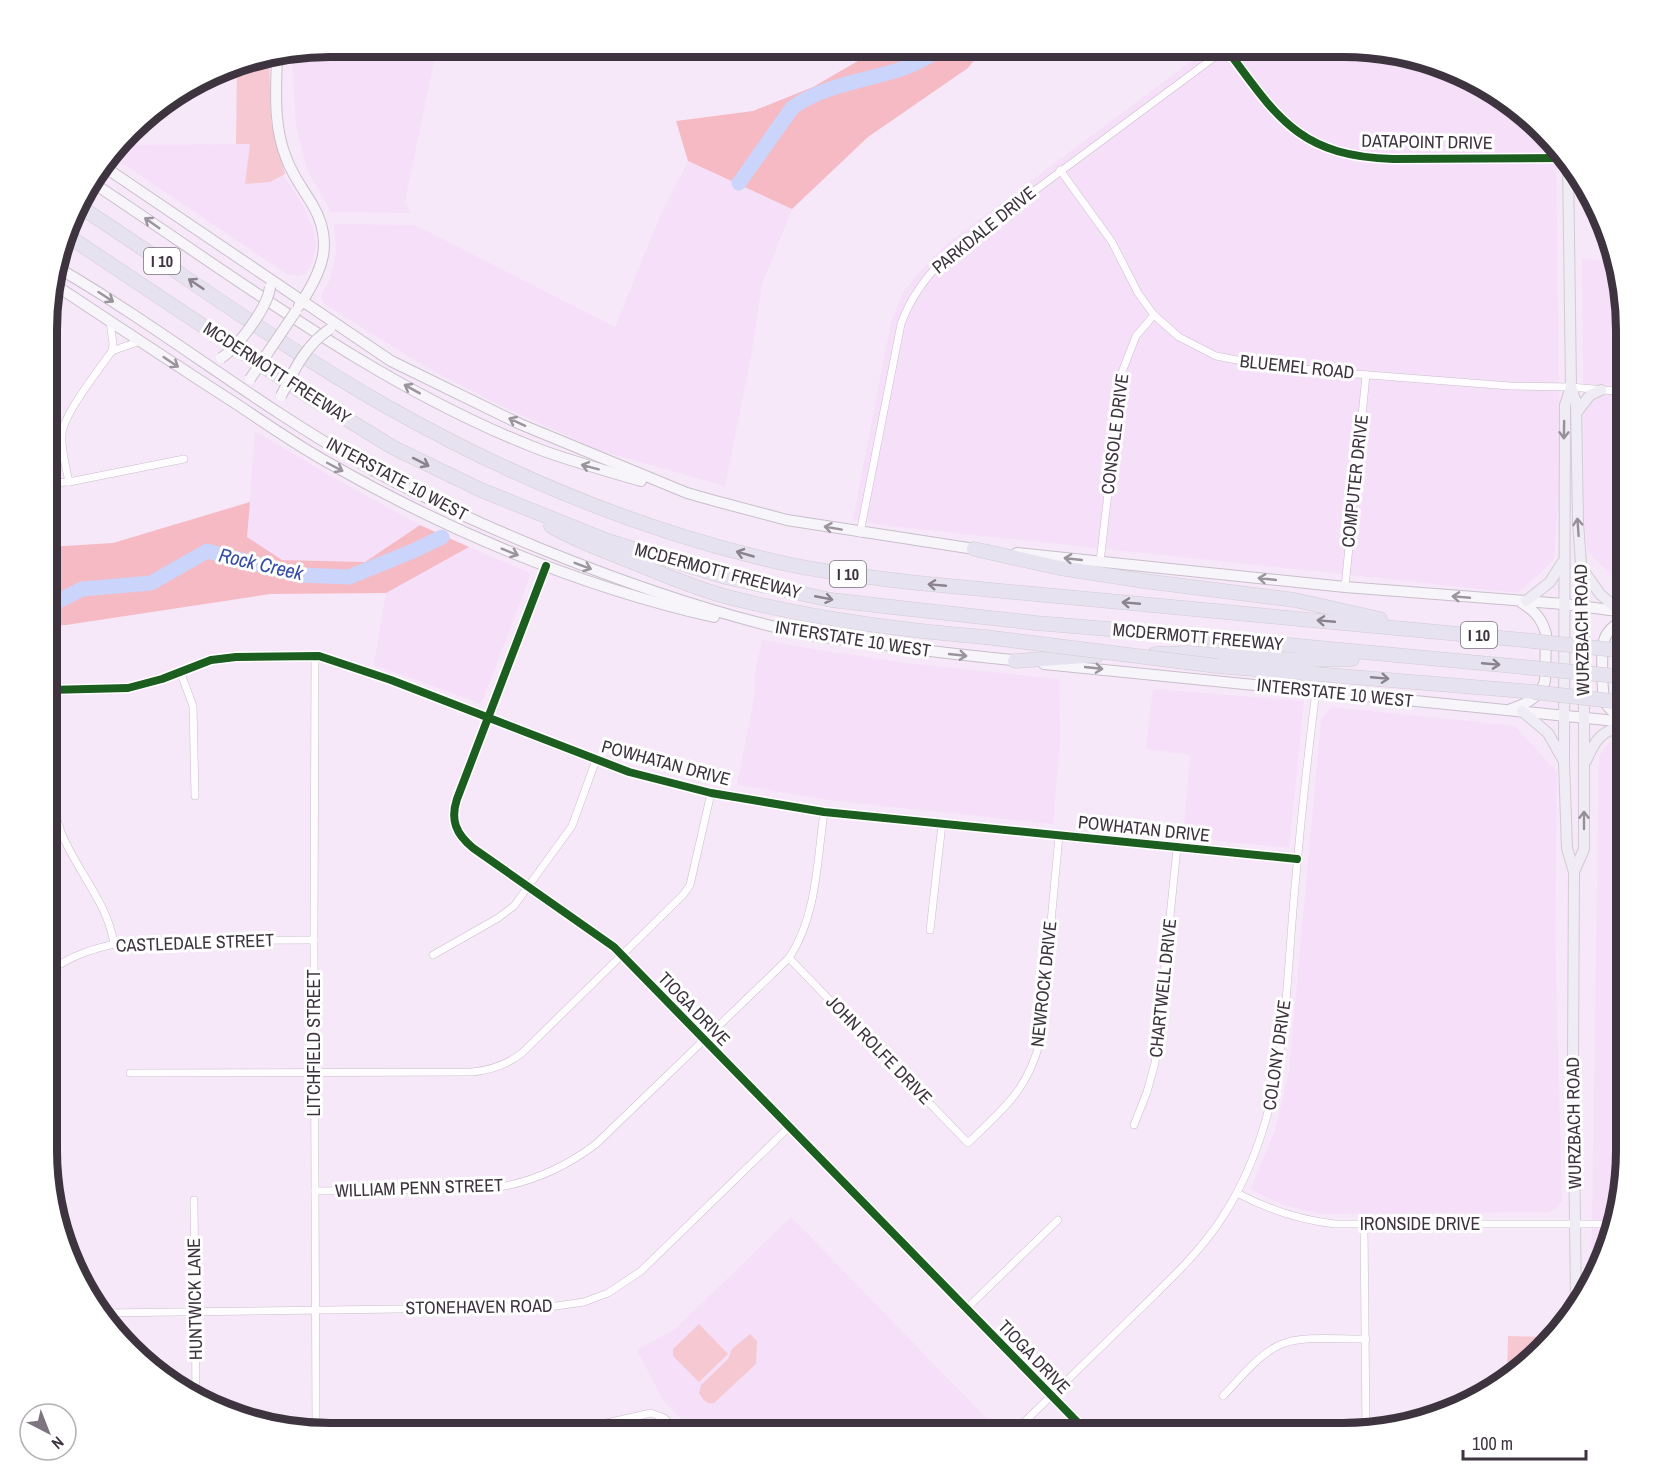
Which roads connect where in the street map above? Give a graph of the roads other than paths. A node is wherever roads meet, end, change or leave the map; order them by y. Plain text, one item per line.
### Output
1 (1214, 57) edge
2 (1233, 57) edge
3 (277, 62) edge
4 (1555, 158) edge
5 (109, 170) edge
6 (1060, 170) junction
7 (1568, 175) edge
8 (98, 187) edge
9 (85, 210) edge
10 (72, 239) edge
11 (63, 271) edge
12 (262, 273) junction
13 (60, 289) edge
14 (303, 300) junction
15 (1154, 315) junction
16 (110, 321) junction
17 (350, 332) junction
18 (140, 341) junction
19 (112, 351) junction
20 (195, 356) junction
21 (1366, 375) junction
22 (1571, 387) junction
23 (242, 389) junction
24 (1601, 390) junction
25 (1616, 391) edge
26 (1576, 413) junction
27 (290, 420) junction
28 (184, 459) dead end
29 (69, 482) junction
30 (57, 483) edge
31 (687, 493) junction
32 (519, 506) junction
33 (860, 533) junction
34 (974, 549) junction
35 (1563, 560) junction
36 (1100, 562) junction
37 (546, 566) junction
38 (1582, 567) junction
39 (1345, 587) junction
40 (1523, 602) junction
41 (1564, 604) junction
42 (1584, 606) junction
43 (1616, 607) edge
44 (1616, 612) edge
45 (1616, 624) edge
46 (1426, 630) junction
47 (796, 632) junction
48 (1616, 649) edge
49 (315, 655) junction
50 (1424, 658) junction
51 (1015, 661) junction
52 (180, 671) junction
53 (1616, 676) edge
54 (57, 690) edge
55 (1316, 691) junction
56 (1616, 701) edge
57 (1508, 710) junction
58 (1522, 711) junction
59 (1616, 713) edge
60 (1563, 715) junction
61 (1584, 717) junction
62 (488, 718) junction
63 (1616, 721) edge
64 (1616, 726) edge
65 (596, 760) junction
66 (1564, 762) junction
67 (1584, 766) junction
68 (711, 793) junction
69 (195, 796) dead end
70 (824, 812) junction
71 (57, 818) edge
72 (942, 824) junction
73 (1059, 836) junction
74 (1177, 848) junction
75 (1297, 859) junction
76 (1574, 872) junction
77 (528, 887) junction
78 (930, 930) dead end
79 (314, 940) junction
80 (114, 944) junction
81 (433, 955) dead end
82 (621, 955) junction
83 (789, 958) junction
84 (57, 967) edge
85 (703, 1040) junction
86 (315, 1072) junction
87 (130, 1074) dead end
88 (1134, 1125) dead end
89 (789, 1127) junction
90 (968, 1143) joint
91 (315, 1191) junction
92 (1236, 1193) junction
93 (194, 1200) dead end
94 (1058, 1220) dead end
95 (1575, 1223) junction
96 (1364, 1224) junction
97 (1606, 1224) edge
98 (1576, 1292) edge
99 (316, 1309) junction
100 (966, 1309) junction
101 (195, 1312) junction
102 (111, 1313) edge
103 (1366, 1340) junction
104 (196, 1387) edge
105 (1051, 1396) junction
106 (1223, 1396) dead end
107 (316, 1422) edge
108 (1366, 1422) edge
109 (605, 1423) edge
110 (669, 1423) edge
111 (1023, 1423) edge
112 (1078, 1423) edge

1 - 6 street, PARKDALE DRIVE
2 - 4 street, DATAPOINT DRIVE
3 - 14 main road
5 - 12 main road
6 - 15 street, BLUEMEL ROAD
6 - 33 street, PARKDALE DRIVE
7 - 22 main road, WURZBACH ROAD
31 -> 8 main road
46 -> 9 highway, MCDERMOTT FREEWAY / I 10
10 -> 32 highway, MCDERMOTT FREEWAY / I 10
11 -> 20 main road, INTERSTATE 10 WEST
12 - 14 main road
12 - 20 main road, bridge
13 - 16 main road
14 - 17 main road
14 - 23 main road, bridge
15 - 21 street, BLUEMEL ROAD
15 - 36 street, CONSOLE DRIVE
16 - 18 main road
16 - 19 street
17 - 27 main road, bridge
31 -> 17 main road
18 - 19 street
18 -> 37 main road
19 - 29 street
20 - 23 main road, INTERSTATE 10 WEST
21 - 22 street, BLUEMEL ROAD
21 - 39 street, COMPUTER DRIVE
22 - 24 street, BLUEMEL ROAD
22 - 26 main road, WURZBACH ROAD
22 -> 35 main road, WURZBACH ROAD
23 - 27 main road, INTERSTATE 10 WEST
24 - 25 street, BLUEMEL ROAD
24 - 26 main road
38 -> 26 main road, WURZBACH ROAD
27 -> 47 main road, INTERSTATE 10 WEST
28 - 29 street
29 - 30 street
33 -> 31 main road
32 -> 50 highway, MCDERMOTT FREEWAY / I 10
32 -> 56 highway, bridge
33 - 34 main road
36 -> 34 main road
34 - 46 highway
35 - 40 main road
35 - 41 main road, WURZBACH ROAD
39 -> 36 main road
37 - 47 main road
37 - 62 street, TIOGA DRIVE
38 - 42 main road, WURZBACH ROAD
38 - 43 main road
40 -> 39 main road
40 - 41 main road
40 - 57 main road
41 - 42 main road
41 - 60 main road, WURZBACH ROAD
42 - 44 main road
42 - 61 main road, WURZBACH ROAD
45 - 59 main road
46 - 48 highway, MCDERMOTT FREEWAY / I 10, bridge
47 -> 51 main road, INTERSTATE 10 WEST
49 - 52 street, POWHATAN DRIVE
49 - 62 street, POWHATAN DRIVE
49 - 79 street, LITCHFIELD STREET
50 - 51 highway
50 -> 53 highway, MCDERMOTT FREEWAY / I 10, bridge
51 -> 55 main road, INTERSTATE 10 WEST
52 - 54 street, POWHATAN DRIVE
52 - 69 street
55 - 57 main road, INTERSTATE 10 WEST
55 - 75 street, COLONY DRIVE
57 - 58 main road, INTERSTATE 10 WEST
58 - 60 main road, INTERSTATE 10 WEST
58 - 66 main road
60 - 61 main road, INTERSTATE 10 WEST
60 - 66 main road, WURZBACH ROAD
61 - 63 main road, INTERSTATE 10 WEST
61 - 67 main road, WURZBACH ROAD
62 - 65 street, POWHATAN DRIVE
62 - 77 street, TIOGA DRIVE
64 - 67 main road
65 - 68 street, POWHATAN DRIVE
65 - 77 street
66 - 76 main road, WURZBACH ROAD
76 -> 67 main road, WURZBACH ROAD
68 - 70 street, POWHATAN DRIVE
68 - 82 street
70 - 72 street, POWHATAN DRIVE
70 - 83 street, WILLIAM PENN STREET
71 - 80 street
72 - 73 street, POWHATAN DRIVE
72 - 78 street
73 - 74 street, POWHATAN DRIVE
73 - 90 street, NEWROCK DRIVE
74 - 75 street, POWHATAN DRIVE
74 - 88 street, CHARTWELL DRIVE
75 - 92 street, COLONY DRIVE
76 - 95 main road, WURZBACH ROAD
77 - 81 street
77 - 82 street, TIOGA DRIVE
79 - 80 street, CASTLEDALE STREET
79 - 86 street, LITCHFIELD STREET
80 - 84 street, CASTLEDALE STREET
82 - 85 street, TIOGA DRIVE
82 - 86 street
83 - 85 street, WILLIAM PENN STREET
83 - 90 street, JOHN ROLFE DRIVE
85 - 89 street, TIOGA DRIVE
85 - 91 street, WILLIAM PENN STREET
86 - 87 street
86 - 91 street, LITCHFIELD STREET
89 - 99 street, STONEHAVEN ROAD
89 - 100 street, TIOGA DRIVE
91 - 99 street, LITCHFIELD STREET
92 - 96 street, IRONSIDE DRIVE
92 - 105 street, COLONY DRIVE
93 - 101 street, HUNTWICK LANE
94 - 100 street
95 - 96 street, IRONSIDE DRIVE
95 - 97 street, IRONSIDE DRIVE
95 - 98 main road, WURZBACH ROAD
96 - 103 street
99 - 101 street, STONEHAVEN ROAD
99 - 107 street, LITCHFIELD STREET
100 - 105 street, TIOGA DRIVE
101 - 102 street, STONEHAVEN ROAD
101 - 104 street, HUNTWICK LANE
103 - 106 street
103 - 108 street
105 - 111 street, COLONY DRIVE
105 - 112 street, TIOGA DRIVE
109 - 110 street

